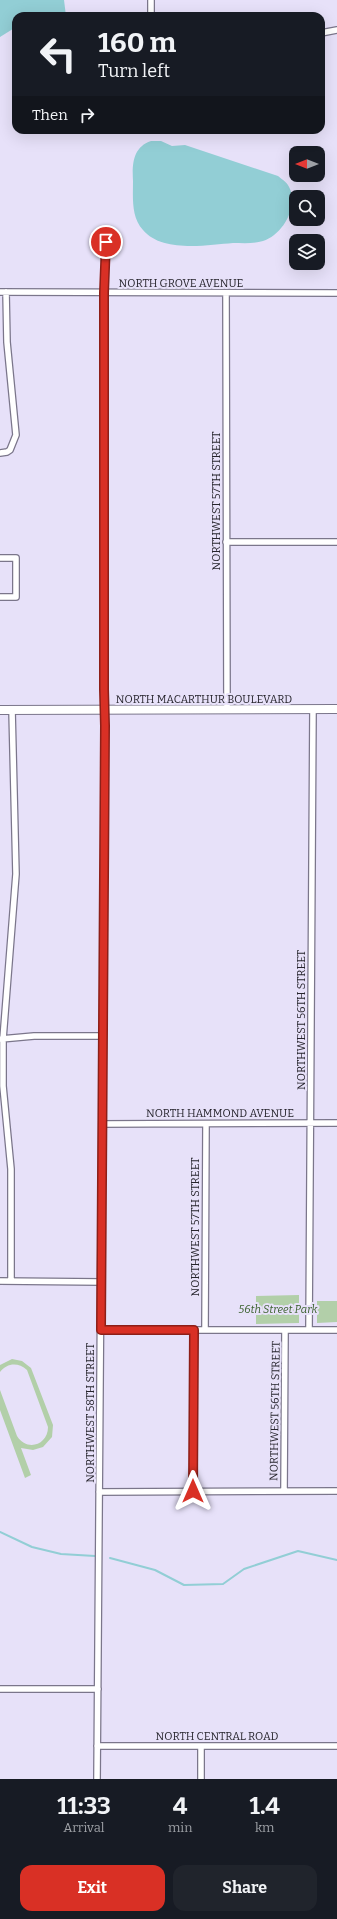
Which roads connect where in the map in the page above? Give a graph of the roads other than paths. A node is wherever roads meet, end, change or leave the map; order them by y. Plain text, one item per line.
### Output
1 (151, 0) edge
2 (151, 12) edge
3 (337, 30) edge
4 (325, 32) edge
5 (103, 232) dead end
6 (3, 292) edge
7 (104, 293) junction
8 (226, 293) junction
9 (337, 293) edge
10 (0, 453) edge
11 (226, 542) junction
12 (337, 542) edge
13 (0, 558) edge
14 (0, 597) edge
15 (313, 709) junction
16 (337, 709) edge
17 (0, 710) edge
18 (12, 710) junction
19 (105, 710) junction
20 (227, 710) junction
21 (102, 1036) junction
22 (2, 1039) edge
23 (310, 1123) junction
24 (337, 1123) edge
25 (102, 1124) junction
26 (206, 1124) junction
27 (0, 1281) edge
28 (11, 1281) junction
29 (101, 1282) junction
30 (101, 1330) junction
31 (194, 1330) junction
32 (204, 1330) junction
33 (285, 1330) junction
34 (309, 1330) junction
35 (337, 1330) edge
36 (193, 1491) junction
37 (284, 1491) junction
38 (337, 1491) edge
39 (99, 1492) junction
40 (0, 1689) edge
41 (98, 1689) junction
42 (97, 1746) junction
43 (201, 1746) junction
44 (337, 1746) edge
45 (97, 1779) edge
46 (201, 1779) edge

1 - 2 street
3 - 4 street
5 - 7 street, NORTHWEST 58TH STREET
6 - 7 street, NORTH GROVE AVENUE
6 - 10 street
7 - 8 street, NORTH GROVE AVENUE
7 - 19 street, NORTHWEST 58TH STREET
8 - 9 street, NORTH GROVE AVENUE
8 - 11 street, NORTHWEST 57TH STREET
11 - 12 street
11 - 20 street, NORTHWEST 57TH STREET
13 - 14 street
15 - 16 main road, NORTH MACARTHUR BOULEVARD
15 - 20 main road, NORTH MACARTHUR BOULEVARD
15 - 23 street, NORTHWEST 56TH STREET
17 - 18 main road, NORTH MACARTHUR BOULEVARD
18 - 19 main road, NORTH MACARTHUR BOULEVARD
18 - 22 street
19 - 20 main road, NORTH MACARTHUR BOULEVARD
19 - 21 street, NORTHWEST 58TH STREET
21 - 22 street
21 - 25 street, NORTHWEST 58TH STREET
22 - 28 street
23 - 24 street, NORTH HAMMOND AVENUE
23 - 26 street, NORTH HAMMOND AVENUE
23 - 34 street, NORTHWEST 56TH STREET
25 - 26 street, NORTH HAMMOND AVENUE
25 - 29 street, NORTHWEST 58TH STREET
26 - 32 street, NORTHWEST 57TH STREET
27 - 28 street
28 - 29 street
29 - 30 street, NORTHWEST 58TH STREET
30 - 31 street
30 - 39 street, NORTHWEST 58TH STREET
31 - 32 street
31 - 36 street
32 - 33 street
33 - 34 street
33 - 37 street, NORTHWEST 56TH STREET
34 - 35 street
36 - 37 street
36 - 39 street
37 - 38 street
39 - 41 street, NORTHWEST 58TH STREET
40 - 41 street
41 - 42 street, NORTHWEST 58TH STREET
42 - 43 street, NORTH CENTRAL ROAD
42 - 45 street, NORTHWEST 58TH STREET
43 - 44 street, NORTH CENTRAL ROAD
43 - 46 street

